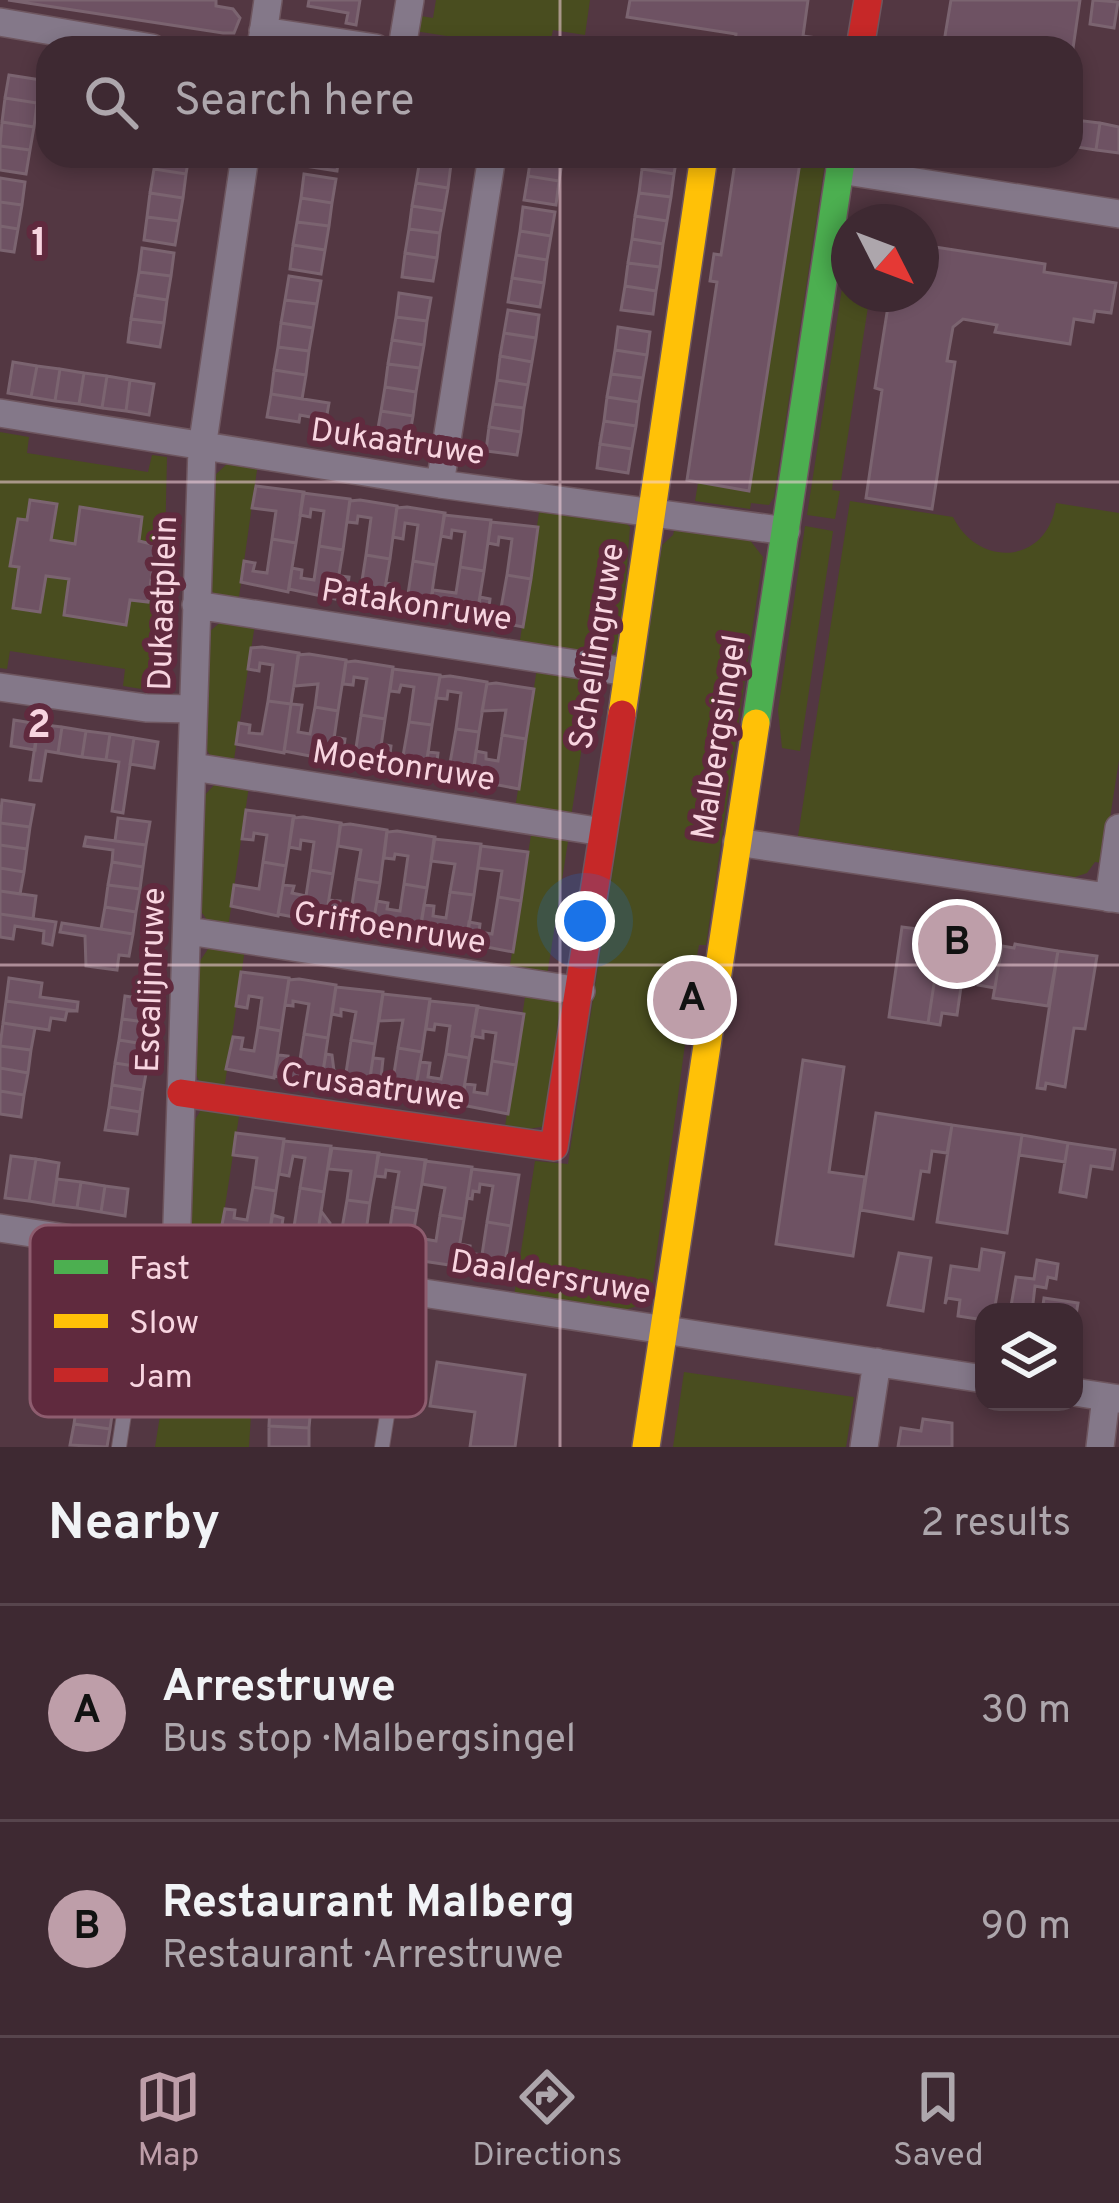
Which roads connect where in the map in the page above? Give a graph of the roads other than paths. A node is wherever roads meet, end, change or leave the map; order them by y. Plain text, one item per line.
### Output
1 (268, 0) edge
2 (410, 0) edge
3 (868, 0) edge
4 (0, 22) edge
5 (82, 36) edge
6 (262, 36) edge
7 (404, 36) edge
8 (862, 36) edge
9 (243, 168) edge
10 (490, 168) edge
11 (702, 168) edge
12 (840, 168) edge
13 (868, 168) edge
14 (1119, 214) edge
15 (0, 413) edge
16 (202, 448) junction
17 (440, 484) junction
18 (651, 512) junction
19 (786, 531) junction
20 (196, 605) junction
21 (627, 672) junction
22 (0, 687) edge
23 (193, 709) junction
24 (193, 767) junction
25 (1119, 828) edge
26 (603, 832) junction
27 (737, 842) junction
28 (1114, 899) edge
29 (188, 931) junction
30 (581, 992) junction
31 (181, 1093) junction
32 (554, 1147) joint
33 (166, 1225) edge
34 (0, 1228) edge
35 (30, 1232) edge
36 (426, 1292) edge
37 (664, 1329) junction
38 (877, 1362) junction
39 (975, 1377) edge
40 (1083, 1393) edge
41 (1113, 1398) edge
42 (126, 1417) edge
43 (387, 1417) edge
44 (119, 1447) edge
45 (382, 1447) edge
46 (646, 1447) edge
47 (863, 1447) edge
48 (1100, 1447) edge

1 - 6 street
2 - 7 street
3 - 8 street
4 - 5 street
9 - 16 street, Dukaatplein
10 - 17 street
11 - 18 street, Schellingruwe
12 - 19 street, Malbergsingel
13 - 14 street
15 - 16 street, Dukaatruwe
16 - 17 street, Dukaatruwe
16 - 20 street, Dukaatplein
17 - 18 street, Dukaatruwe
18 - 19 street, Dukaatruwe
18 - 21 street, Schellingruwe
19 - 27 street, Malbergsingel
20 - 21 street, Patakonruwe
20 - 23 street, Dukaatplein
21 - 26 street, Schellingruwe
22 - 23 street, Dukaatplein
23 - 24 street, Escalijnruwe
24 - 26 street, Moetonruwe
24 - 29 street, Escalijnruwe
25 - 28 street
26 - 30 street, Schellingruwe
27 - 28 street
27 - 37 street, Malbergsingel
29 - 30 street, Griffoenruwe
29 - 31 street, Escalijnruwe
30 - 32 street, Schellingruwe
31 - 32 street, Crusaatruwe
31 - 33 street, Escalijnruwe
34 - 35 street, Daaldersruwe
36 - 37 street, Daaldersruwe
37 - 38 street, Daaldersruwe
37 - 46 street, Malbergsingel
38 - 39 street, Daaldersruwe
38 - 47 street
40 - 41 street
41 - 48 street
42 - 44 lane
43 - 45 lane

